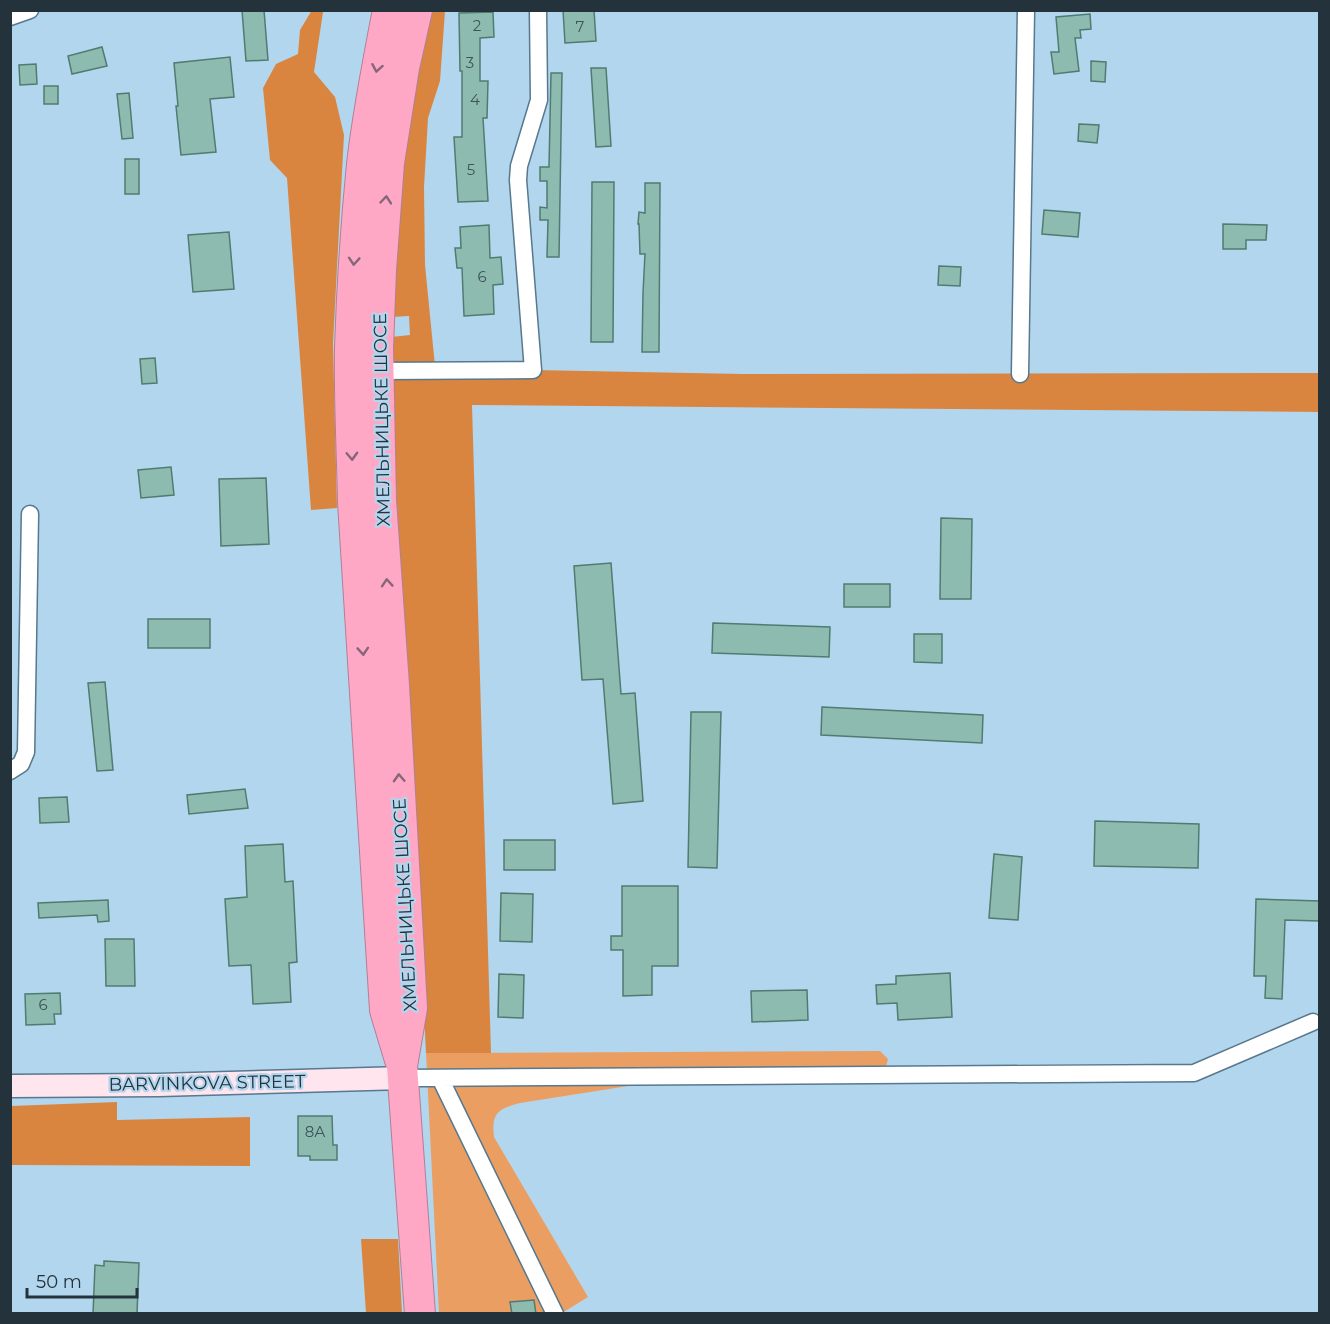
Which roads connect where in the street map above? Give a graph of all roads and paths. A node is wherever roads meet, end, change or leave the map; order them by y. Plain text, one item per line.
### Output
1 (30, 10) edge
2 (388, 10) edge
3 (417, 10) edge
4 (538, 10) edge
5 (1026, 10) edge
6 (10, 17) edge
7 (378, 371) junction
8 (1020, 374) dead end
9 (30, 514) dead end
10 (10, 771) edge
11 (1313, 1022) dead end
12 (402, 1072) junction
13 (440, 1078) junction
14 (10, 1086) edge
15 (420, 1314) edge
16 (555, 1314) edge

1 - 6 street
2 -> 12 highway, ХМЕЛЬНИЦЬКЕ ШОСЕ
7 -> 3 highway, ХМЕЛЬНИЦЬКЕ ШОСЕ
4 - 7 street
5 - 8 street
12 -> 7 highway, ХМЕЛЬНИЦЬКЕ ШОСЕ
9 - 10 street
11 - 13 street
12 - 13 street
12 - 14 street, BARVINKOVA STREET
12 - 15 highway
13 - 16 street

